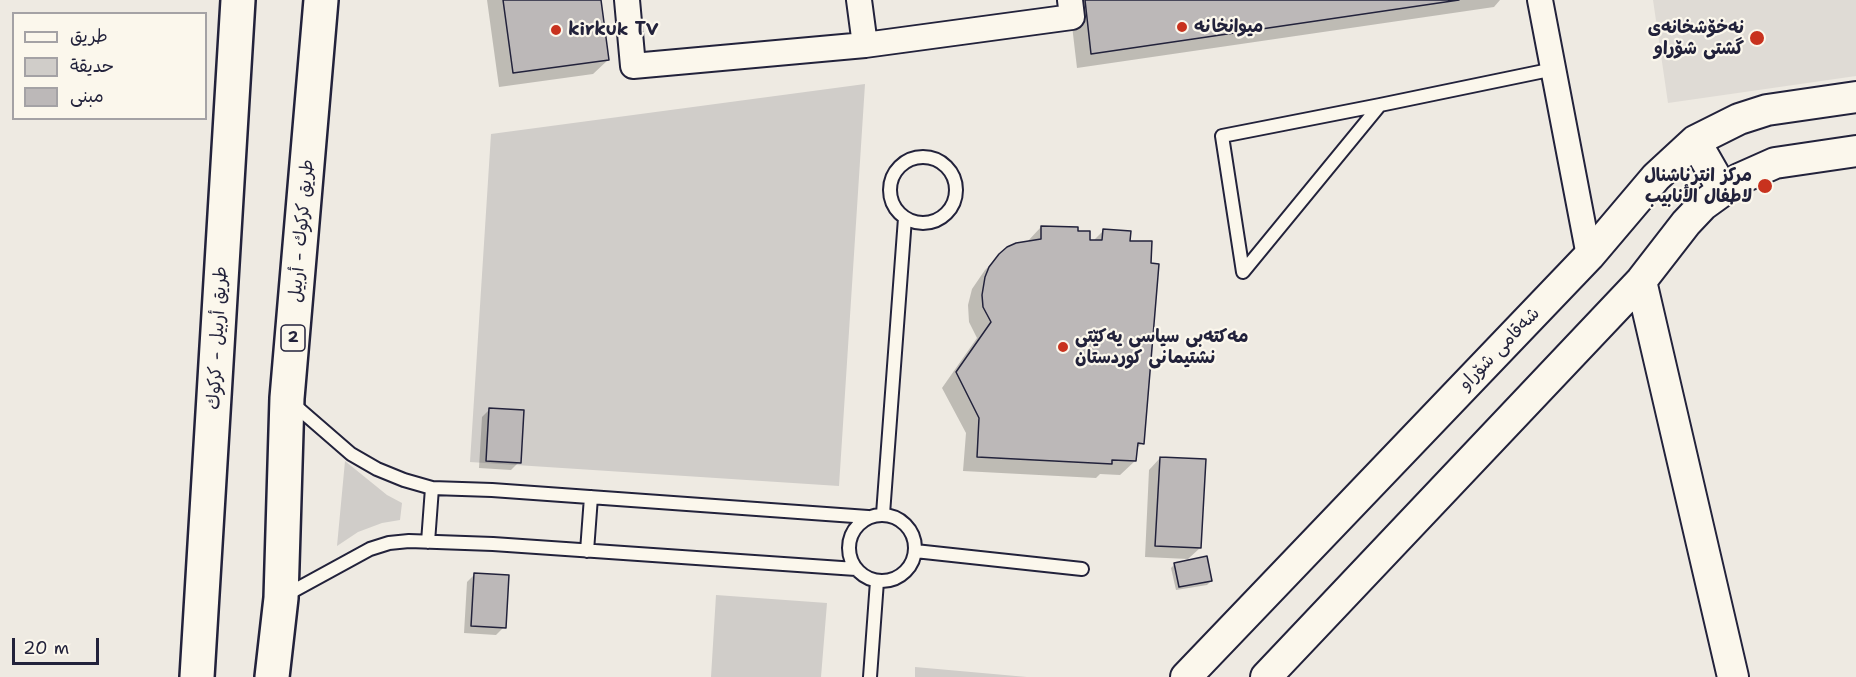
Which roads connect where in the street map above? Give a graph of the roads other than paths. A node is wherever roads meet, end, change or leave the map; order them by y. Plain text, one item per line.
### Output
1 (238, 0) edge
2 (321, 0) edge
3 (627, 0) edge
4 (859, 0) edge
5 (1070, 0) edge
6 (1540, 0) edge
7 (865, 45) junction
8 (1554, 69) junction
9 (1856, 97) edge
10 (1380, 105) junction
11 (1695, 141) junction
12 (1856, 151) edge
13 (1722, 190) junction
14 (905, 218) junction
15 (1589, 256) junction
16 (1641, 281) junction
17 (287, 398) junction
18 (432, 488) junction
19 (591, 497) junction
20 (883, 514) junction
21 (868, 517) junction
22 (428, 542) junction
23 (587, 551) junction
24 (915, 551) junction
25 (856, 569) junction
26 (1082, 569) dead end
27 (877, 581) junction
28 (280, 598) junction
29 (197, 677) edge
30 (272, 677) edge
31 (870, 677) edge
32 (1186, 677) edge
33 (1266, 677) edge
34 (1732, 677) edge

1 - 29 highway, طريق أربيل - كركوك
2 - 17 highway, طريق كركوك - أربيل / 2
3 - 7 street
4 - 7 street
5 - 7 street
6 - 8 street
8 - 10 lane
8 - 15 street
9 - 11 street, شەقامی شۆراو
10 - 10 lane
11 - 13 street
11 - 15 street, شەقامی شۆراو
12 - 13 street
13 - 16 street
14 - 14 lane
14 - 20 lane
15 - 32 street, شەقامی شۆراو
16 - 33 street
16 - 34 street
17 - 18 lane
17 - 28 highway, طريق كركوك - أربيل / 2
18 - 19 lane
18 - 22 lane
19 - 21 lane
19 - 23 lane
20 - 21 lane
20 - 24 lane
21 - 25 lane
22 - 23 lane
22 - 28 lane
23 - 25 lane
24 - 26 lane
24 - 27 lane
25 - 27 lane
27 - 31 lane
28 - 30 highway, طريق كركوك - أربيل / 2

